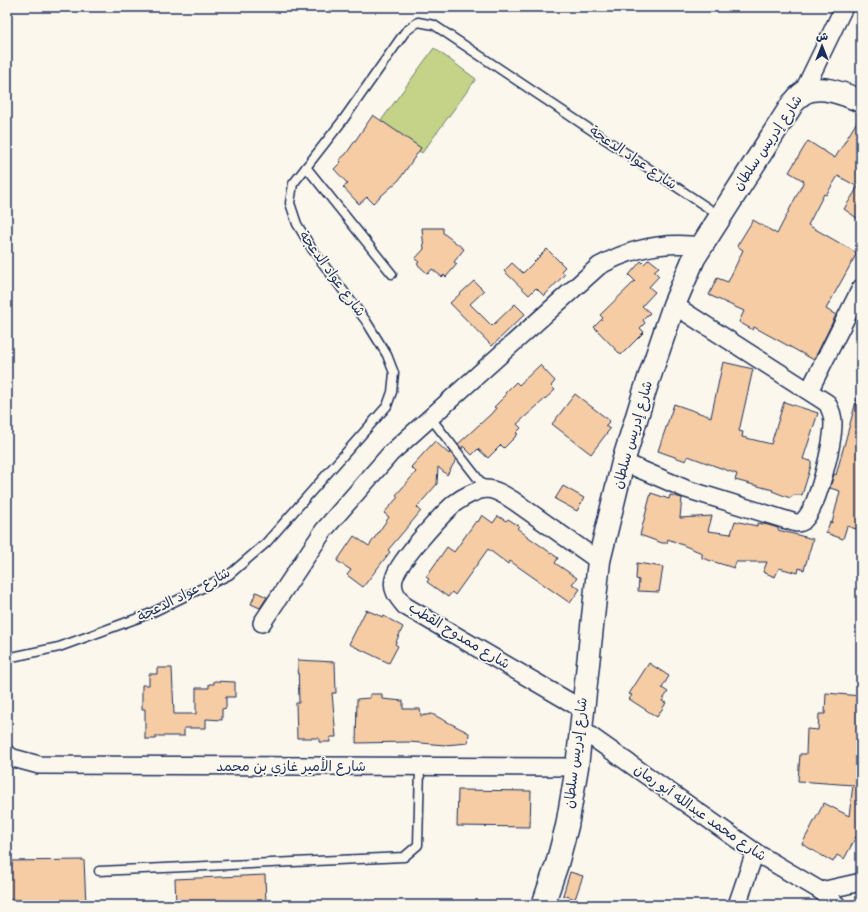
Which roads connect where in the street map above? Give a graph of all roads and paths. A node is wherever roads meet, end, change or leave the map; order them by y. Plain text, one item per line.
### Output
1 (844, 7) edge
2 (802, 94) junction
3 (861, 101) edge
4 (306, 167) junction
5 (720, 216) junction
6 (701, 246) junction
7 (392, 274) dead end
8 (861, 288) edge
9 (674, 305) junction
10 (809, 391) junction
11 (430, 418) junction
12 (623, 462) junction
13 (486, 489) junction
14 (600, 561) junction
15 (262, 623) dead end
16 (7, 658) edge
17 (582, 709) junction
18 (582, 730) junction
19 (7, 754) edge
20 (420, 767) junction
21 (577, 767) junction
22 (755, 852) junction
23 (100, 871) dead end
24 (861, 882) edge
25 (821, 891) junction
26 (543, 905) edge
27 (737, 905) edge
28 (837, 905) edge

1 - 2 street, شارع إدريس سلطان
2 - 3 street
2 - 5 street, شارع إدريس سلطان
4 - 5 lane, شارع عواد الدعجة
4 - 7 lane
4 - 16 lane, شارع عواد الدعجة
5 - 6 street, شارع إدريس سلطان
6 - 9 street, شارع إدريس سلطان
6 - 11 street
8 - 10 street
9 - 10 street
9 - 12 street, شارع إدريس سلطان
10 - 12 street
11 - 13 lane
11 - 15 street
12 - 14 street, شارع إدريس سلطان
13 - 14 street
13 - 17 street, شارع ممدوح القطب
14 - 17 street, شارع إدريس سلطان
17 - 18 street, شارع إدريس سلطان
18 - 21 street, شارع إدريس سلطان
18 - 22 street, شارع محمد عبدالله أبو رمان
19 - 20 street, شارع الأمير غازي بن محمد
20 - 21 street, شارع الأمير غازي بن محمد
20 - 23 lane
21 - 26 street, شارع إدريس سلطان
22 - 25 street, شارع محمد عبدالله أبو رمان
22 - 27 street
24 - 25 street
25 - 28 street, شارع محمد عبدالله أبو رمان

